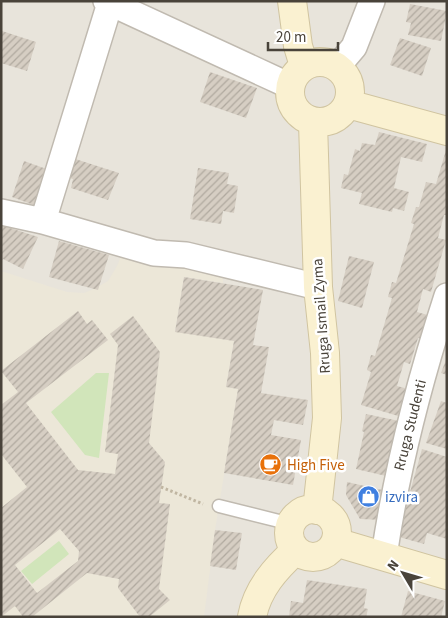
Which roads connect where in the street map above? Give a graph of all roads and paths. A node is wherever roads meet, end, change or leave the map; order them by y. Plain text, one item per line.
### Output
1 (292, 1) edge
2 (372, 1) edge
3 (108, 2) edge
4 (337, 67) junction
5 (297, 76) junction
6 (348, 104) junction
7 (313, 122) junction
8 (447, 131) edge
9 (1, 212) edge
10 (43, 221) junction
11 (318, 287) junction
12 (447, 296) edge
13 (161, 487) dead end
14 (200, 503) dead end
15 (219, 506) dead end
16 (316, 510) junction
17 (294, 537) junction
18 (336, 542) junction
19 (384, 556) junction
20 (447, 575) edge
21 (252, 617) edge

1 - 5 main road
2 - 4 street
3 - 5 street
3 - 10 street
4 - 5 main road
4 - 6 main road
5 - 7 main road
6 - 7 main road
6 - 8 main road
7 - 11 main road, Rruga Ismail Zyma
9 - 10 street
10 - 11 street
11 - 16 main road, Rruga Ismail Zyma
12 - 19 street, Rruga Studenti
13 - 14 path
15 - 17 lane
16 - 17 main road
16 - 18 main road
17 - 18 main road
17 - 21 main road
18 - 19 main road
19 - 20 main road

